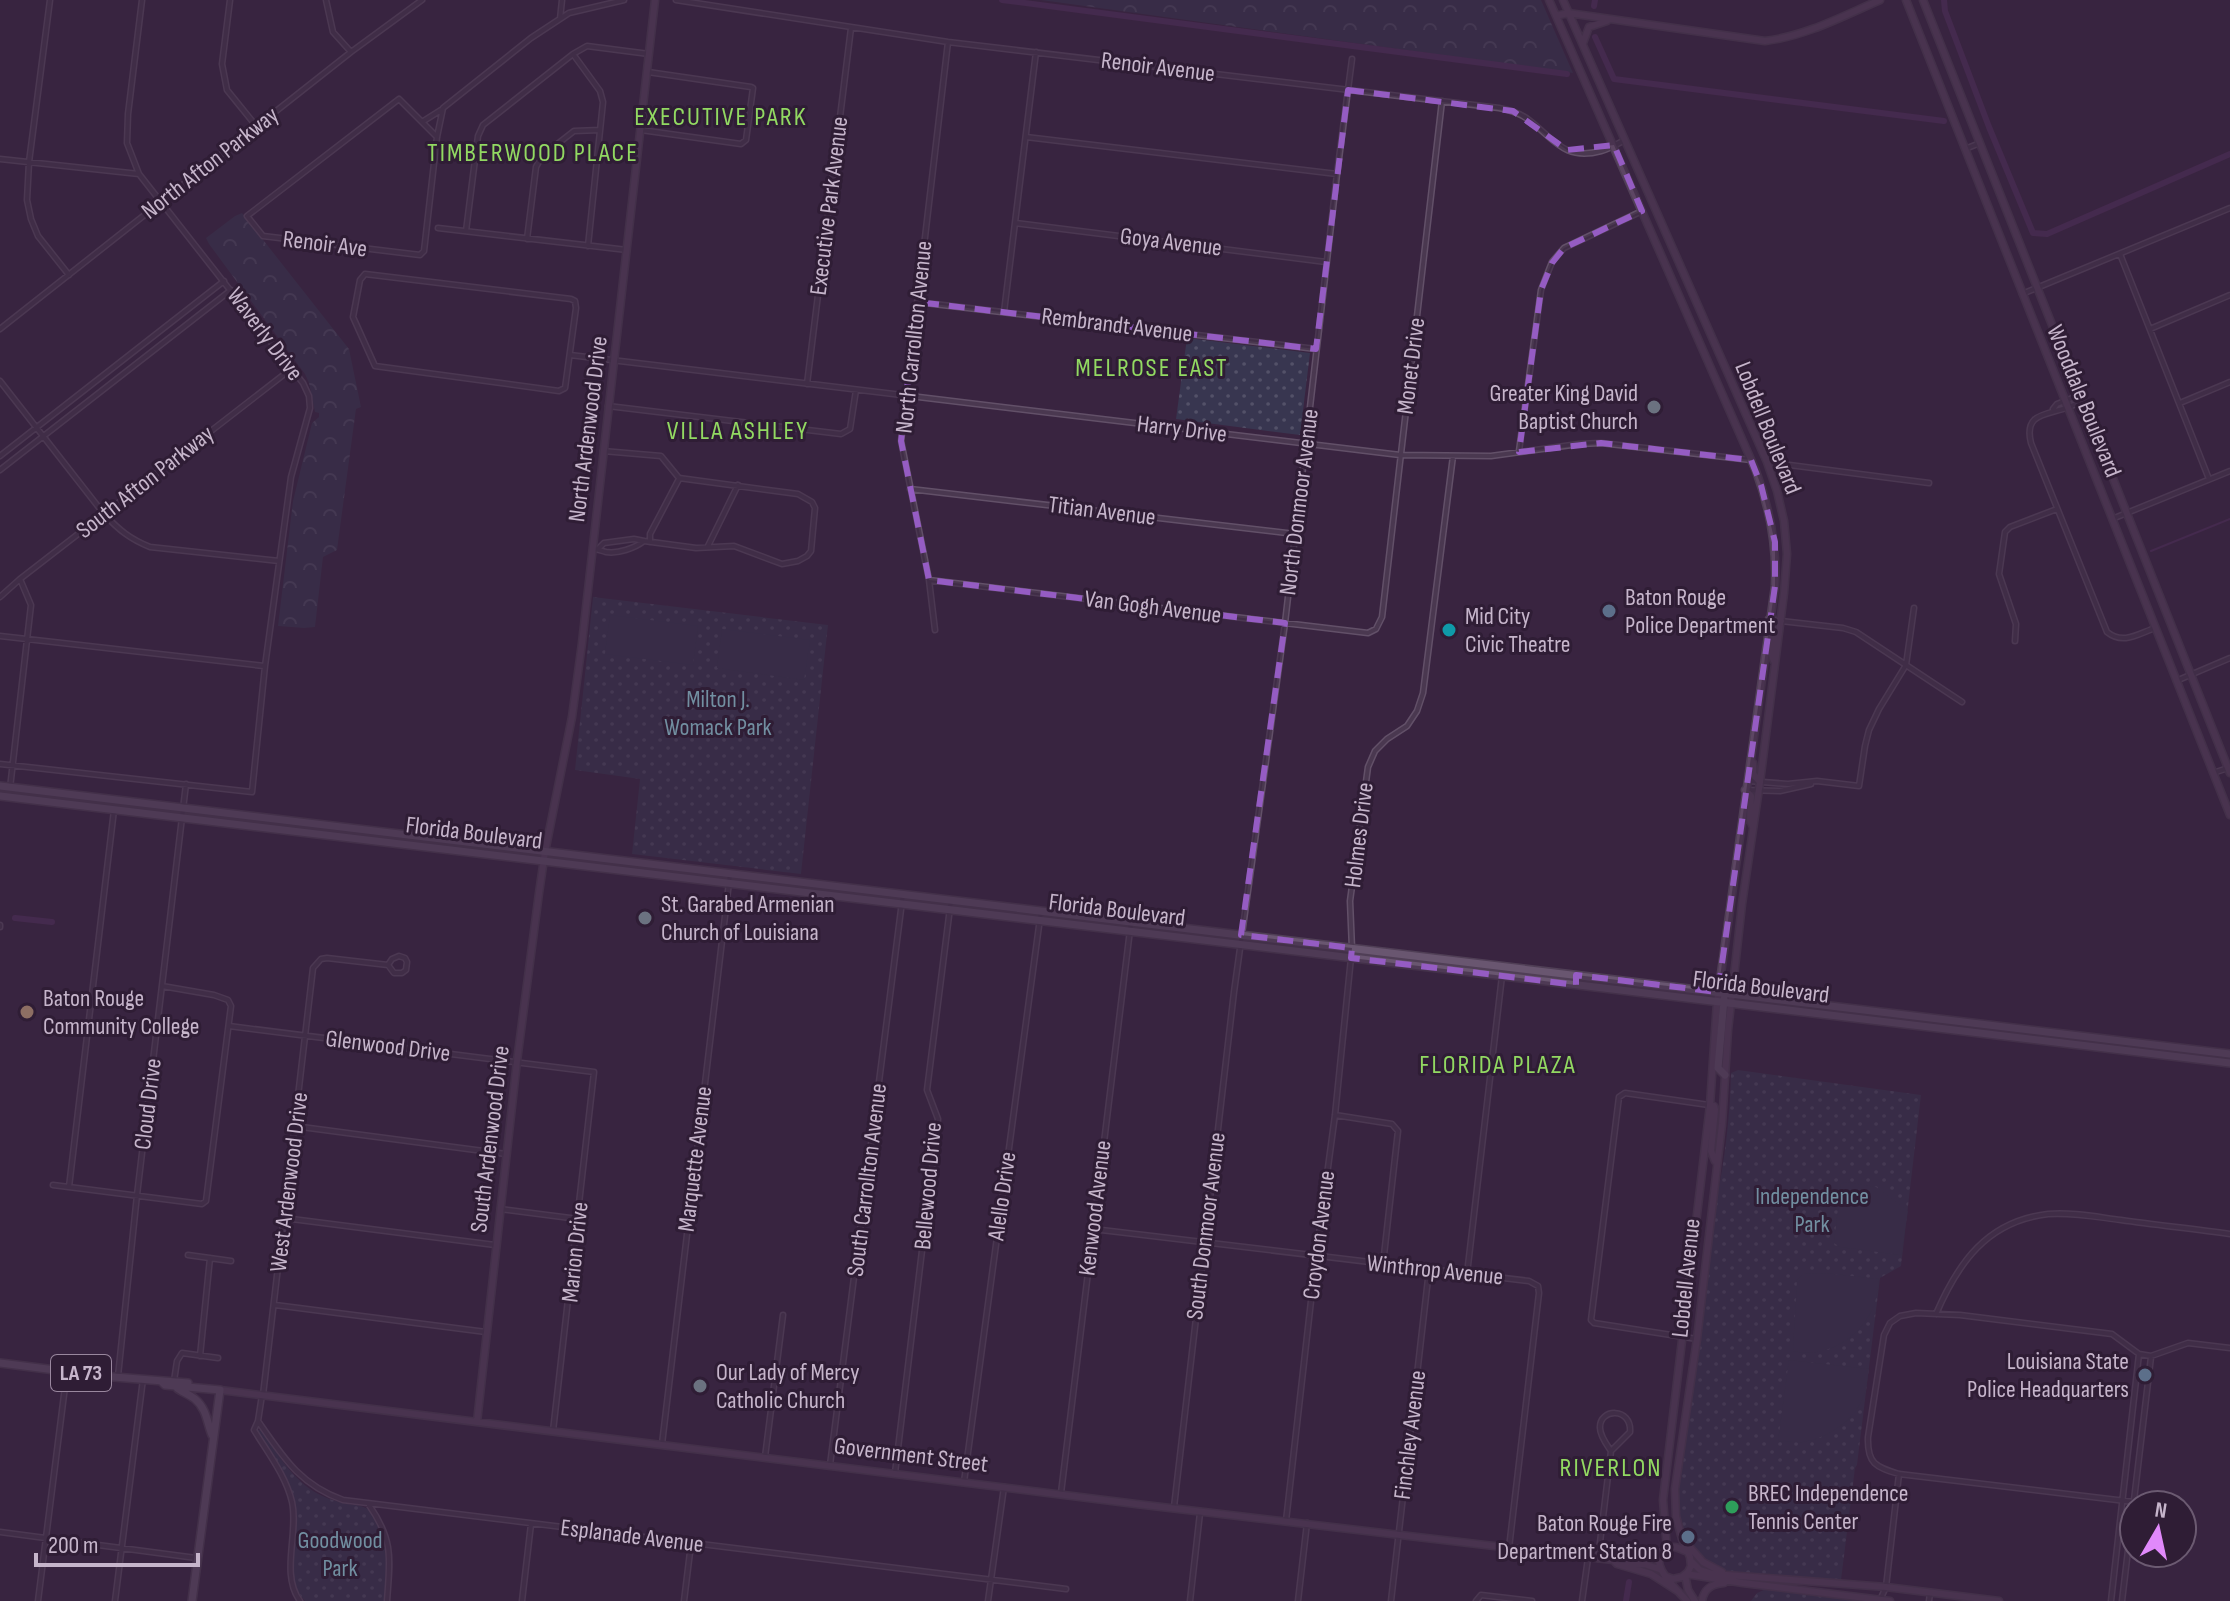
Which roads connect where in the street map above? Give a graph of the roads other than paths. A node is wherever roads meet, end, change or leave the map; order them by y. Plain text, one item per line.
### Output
1 (50, 0) edge
2 (142, 0) edge
3 (230, 0) edge
4 (326, 0) edge
5 (422, 0) edge
6 (562, 0) edge
7 (624, 0) edge
8 (655, 0) edge
9 (676, 0) edge
10 (1549, 0) edge
11 (1563, 0) edge
12 (1880, 0) edge
13 (1906, 0) edge
14 (1923, 0) edge
15 (617, 1) edge
16 (1568, 13) junction
17 (1556, 16) junction
18 (560, 19) junction
19 (1612, 19) junction
20 (851, 28) junction
21 (948, 42) junction
22 (1583, 43) junction
23 (351, 52) junction
24 (1036, 52) junction
25 (573, 54) junction
26 (650, 54) junction
27 (1352, 59) dead end
28 (648, 72) junction
29 (1348, 90) junction
30 (1442, 101) junction
31 (443, 108) junction
32 (421, 122) junction
33 (257, 127) junction
34 (600, 130) junction
35 (641, 130) junction
36 (437, 137) junction
37 (1026, 137) junction
38 (1625, 140) junction
39 (1980, 143) junction
40 (1614, 145) junction
41 (1965, 149) junction
42 (0, 159) edge
43 (29, 162) junction
44 (139, 174) junction
45 (1337, 174) junction
46 (1642, 179) junction
47 (1631, 184) junction
48 (161, 201) junction
49 (2230, 208) edge
50 (1642, 211) junction
51 (1015, 223) junction
52 (438, 228) dead end
53 (466, 231) junction
54 (527, 239) junction
55 (588, 246) junction
56 (627, 250) junction
57 (2120, 254) junction
58 (1327, 262) junction
59 (69, 275) junction
60 (224, 281) junction
61 (2038, 287) junction
62 (231, 290) junction
63 (2022, 294) junction
64 (2230, 295) edge
65 (917, 302) junction
66 (1004, 312) junction
67 (0, 329) edge
68 (2150, 329) junction
69 (1714, 342) junction
70 (1702, 347) junction
71 (1316, 349) junction
72 (570, 355) junction
73 (614, 361) junction
74 (291, 368) junction
75 (0, 381) edge
76 (2230, 382) edge
77 (807, 384) junction
78 (856, 390) junction
79 (906, 395) junction
80 (2082, 398) junction
81 (2180, 403) junction
82 (2066, 404) junction
83 (608, 406) junction
84 (37, 427) junction
85 (43, 435) junction
86 (1305, 443) junction
87 (603, 451) junction
88 (1519, 452) junction
89 (1400, 455) junction
90 (0, 456) edge
91 (1453, 456) junction
92 (1751, 460) junction
93 (1767, 462) junction
94 (0, 470) edge
95 (2230, 471) edge
96 (679, 478) junction
97 (2209, 479) junction
98 (1929, 483) dead end
99 (738, 485) junction
100 (910, 489) junction
101 (2057, 509) junction
102 (104, 514) junction
103 (2127, 514) junction
104 (2112, 519) junction
105 (1295, 534) junction
106 (647, 541) junction
107 (708, 546) junction
108 (595, 548) junction
109 (279, 561) junction
110 (20, 579) junction
111 (929, 580) junction
112 (0, 597) edge
113 (1914, 608) dead end
114 (1769, 619) junction
115 (1781, 621) junction
116 (1285, 623) junction
117 (2155, 628) junction
118 (1376, 629) joint
119 (935, 630) dead end
120 (0, 636) edge
121 (28, 640) junction
122 (2015, 641) dead end
123 (2230, 658) edge
124 (1775, 663) junction
125 (1906, 665) junction
126 (265, 666) junction
127 (2191, 675) junction
128 (2176, 681) junction
129 (1962, 702) dead end
130 (1752, 740) junction
131 (0, 764) edge
132 (13, 765) junction
133 (2229, 770) edge
134 (2213, 773) junction
135 (1747, 781) junction
136 (1817, 781) junction
137 (1760, 782) junction
138 (186, 784) junction
139 (0, 786) edge
140 (10, 788) junction
141 (1745, 790) junction
142 (1759, 791) junction
143 (47, 792) junction
144 (0, 796) edge
145 (45, 801) junction
146 (183, 808) junction
147 (114, 810) junction
148 (2230, 815) edge
149 (182, 818) junction
150 (1753, 827) junction
151 (425, 837) junction
152 (424, 847) junction
153 (545, 852) junction
154 (544, 861) junction
155 (730, 874) junction
156 (790, 881) junction
157 (729, 883) junction
158 (788, 891) junction
159 (903, 894) junction
160 (951, 900) junction
161 (902, 904) junction
162 (950, 910) junction
163 (1041, 911) junction
164 (1039, 921) junction
165 (1131, 922) junction
166 (1129, 931) junction
167 (1241, 935) junction
168 (1290, 941) junction
169 (1240, 945) junction
170 (1261, 947) junction
171 (1352, 948) junction
172 (1351, 958) junction
173 (388, 965) junction
174 (1576, 975) junction
175 (1502, 976) junction
176 (1576, 985) junction
177 (162, 986) junction
178 (1725, 993) junction
179 (1724, 1002) junction
180 (1876, 1011) junction
181 (1874, 1020) junction
182 (1996, 1025) junction
183 (229, 1026) junction
184 (1994, 1035) junction
185 (306, 1036) junction
186 (2084, 1036) junction
187 (2082, 1045) junction
188 (2219, 1052) junction
189 (2230, 1054) edge
190 (2175, 1056) junction
191 (517, 1061) junction
192 (2230, 1063) edge
193 (594, 1072) joint
194 (1725, 1075) joint
195 (1710, 1105) junction
196 (1335, 1115) junction
197 (294, 1126) junction
198 (506, 1154) junction
199 (1717, 1165) junction
200 (53, 1185) dead end
201 (69, 1187) junction
202 (137, 1195) junction
203 (500, 1209) junction
204 (284, 1218) junction
205 (578, 1219) junction
206 (1093, 1229) junction
207 (2230, 1234) edge
208 (1204, 1243) junction
209 (495, 1245) junction
210 (188, 1255) dead end
211 (1316, 1257) junction
212 (210, 1258) junction
213 (231, 1261) dead end
214 (1383, 1265) junction
215 (1429, 1270) junction
216 (1467, 1274) junction
217 (275, 1305) junction
218 (1936, 1314) junction
219 (783, 1315) dead end
220 (486, 1332) junction
221 (1684, 1337) junction
222 (1697, 1339) junction
223 (2230, 1348) edge
224 (2139, 1354) junction
225 (200, 1356) junction
226 (2151, 1356) junction
227 (218, 1358) dead end
228 (0, 1363) edge
229 (67, 1371) junction
230 (118, 1376) junction
231 (143, 1379) junction
232 (175, 1384) junction
233 (220, 1390) junction
234 (262, 1395) junction
235 (258, 1421) junction
236 (477, 1422) junction
237 (553, 1431) junction
238 (213, 1437) junction
239 (662, 1444) junction
240 (1611, 1451) junction
241 (765, 1457) junction
242 (830, 1465) junction
243 (895, 1473) junction
244 (1899, 1474) junction
245 (964, 1482) junction
246 (1004, 1487) junction
247 (2123, 1489) edge
248 (2136, 1489) edge
249 (1061, 1493) junction
250 (2118, 1501) edge
251 (369, 1505) junction
252 (1174, 1507) junction
253 (1200, 1510) junction
254 (1286, 1521) junction
255 (1307, 1523) junction
256 (531, 1524) junction
257 (0, 1532) edge
258 (1399, 1535) junction
259 (2118, 1537) edge
260 (45, 1538) junction
261 (1666, 1538) junction
262 (1682, 1539) junction
263 (691, 1543) junction
264 (121, 1548) junction
265 (1509, 1548) junction
266 (1666, 1550) junction
267 (1652, 1555) junction
268 (198, 1558) junction
269 (1588, 1558) junction
270 (1690, 1558) junction
271 (1598, 1559) junction
272 (1613, 1560) junction
273 (1624, 1565) junction
274 (2126, 1569) edge
275 (1663, 1573) junction
276 (1686, 1575) junction
277 (1737, 1575) junction
278 (991, 1579) junction
279 (1731, 1582) junction
280 (1886, 1587) junction
281 (1066, 1589) dead end
282 (1679, 1592) junction
283 (1930, 1593) junction
284 (1477, 1599) edge
285 (1880, 1600) edge
286 (1985, 1600) edge
287 (38, 1601) edge
288 (115, 1601) edge
289 (192, 1601) edge
290 (300, 1601) edge
291 (387, 1601) edge
292 (522, 1601) edge
293 (684, 1601) edge
294 (988, 1601) edge
295 (1190, 1601) edge
296 (1298, 1601) edge
297 (1391, 1601) edge
298 (1532, 1601) edge
299 (1582, 1601) edge
300 (1687, 1601) edge
301 (1695, 1601) edge
302 (1702, 1601) edge
303 (1890, 1601) edge
304 (1929, 1601) edge
305 (1999, 1601) edge
306 (2111, 1601) edge
307 (2122, 1601) edge

1 - 43 street
2 - 44 street, Waverly Drive
3 - 33 street
4 - 23 street
5 - 23 street, North Afton Parkway
6 - 18 street
7 - 15 street
8 - 26 main road, North Ardenwood Drive
9 - 20 street, Renoir Avenue
10 - 17 main road, Lobdell Boulevard
11 - 16 main road, Lobdell Boulevard
12 - 19 main road
13 - 41 main road, Wooddale Boulevard
14 - 39 main road, Wooddale Boulevard
15 - 18 street
16 - 17 main road
16 - 19 main road
16 - 22 main road, Lobdell Boulevard
17 - 40 main road, Lobdell Boulevard
18 - 31 street
19 - 22 main road
20 - 21 street, Renoir Avenue
20 - 77 street, Executive Park Avenue
21 - 24 street, Renoir Avenue
21 - 65 street, North Carrollton Avenue
22 - 38 main road, Lobdell Boulevard
23 - 33 street, North Afton Parkway
24 - 29 street, Renoir Avenue
24 - 37 street
25 - 26 street
25 - 34 street
25 - 53 street
26 - 28 main road, North Ardenwood Drive
27 - 29 street, North Donmoor Avenue
28 - 35 main road, North Ardenwood Drive
28 - 35 street
29 - 30 street, Renoir Avenue
29 - 45 street, North Donmoor Avenue
30 - 40 street, Renoir Avenue
30 - 89 street, Monet Drive
31 - 32 street
31 - 36 street, Renoir Ave
32 - 36 street, Renoir Ave
32 - 36 street, Renoir Ave
33 - 48 street, North Afton Parkway
34 - 54 street
34 - 55 street
35 - 56 main road, North Ardenwood Drive
37 - 45 street
37 - 51 street
38 - 40 street, Renoir Avenue
38 - 46 main road, Lobdell Boulevard
39 - 41 street
39 - 61 main road, Wooddale Boulevard
40 - 47 main road, Lobdell Boulevard
41 - 63 main road, Wooddale Boulevard
42 - 43 street
43 - 44 street
43 - 59 street
44 - 48 street, Waverly Drive
45 - 58 street, North Donmoor Avenue
46 - 47 street
46 - 69 main road, Lobdell Boulevard
47 - 50 main road, Lobdell Boulevard
48 - 59 street, North Afton Parkway
48 - 60 street, Waverly Drive
49 - 57 street
50 - 70 main road, Lobdell Boulevard
50 - 88 street
51 - 58 street, Goya Avenue
51 - 66 street
52 - 53 street
53 - 54 street
54 - 55 street
55 - 56 street
56 - 73 main road, North Ardenwood Drive
57 - 61 street
57 - 68 street
58 - 71 street, North Donmoor Avenue
59 - 67 street, North Afton Parkway
60 - 62 street, Waverly Drive
60 - 84 street
61 - 63 street
61 - 80 main road, Wooddale Boulevard
62 - 74 street, Waverly Drive
62 - 85 street
63 - 82 main road, Wooddale Boulevard
64 - 68 street
65 - 66 street, Rembrandt Avenue
65 - 79 street, North Carrollton Avenue
66 - 71 street, Rembrandt Avenue
68 - 81 street
69 - 70 main road
69 - 93 main road, Lobdell Boulevard
70 - 92 main road, Lobdell Boulevard
71 - 86 street, North Donmoor Avenue
72 - 72 street
72 - 73 street, Harry Drive
73 - 77 street, Harry Drive
73 - 83 main road, North Ardenwood Drive
74 - 102 street, South Afton Parkway
74 - 109 street, Waverly Drive
75 - 84 street
76 - 81 street
77 - 78 street, Harry Drive
78 - 79 street, Harry Drive
78 - 83 street
79 - 86 street, Harry Drive
79 - 100 street, North Carrollton Avenue
80 - 82 street
80 - 103 main road, Wooddale Boulevard
81 - 97 street
82 - 101 street
82 - 104 main road, Wooddale Boulevard
83 - 87 main road, North Ardenwood Drive
84 - 85 street
84 - 90 street
85 - 94 street
85 - 102 street
86 - 89 street, Harry Drive
86 - 105 street, North Donmoor Avenue
87 - 96 street
87 - 108 main road, North Ardenwood Drive
88 - 91 street, Harry Drive
88 - 92 street, Harry Drive
89 - 91 street, Harry Drive
89 - 118 street, Monet Drive
91 - 171 street, Holmes Drive
92 - 93 main road
92 - 114 main road, Lobdell Boulevard
93 - 98 street
93 - 115 main road, Lobdell Boulevard
95 - 97 street
96 - 99 street
96 - 106 street
97 - 103 street
99 - 107 street
99 - 107 street
100 - 105 street, Titian Avenue
100 - 111 street, North Carrollton Avenue
101 - 117 street
101 - 122 street
102 - 109 street
102 - 110 street, South Afton Parkway
103 - 104 street
103 - 127 main road, Wooddale Boulevard
104 - 117 main road, Wooddale Boulevard
105 - 116 street, North Donmoor Avenue
106 - 107 street
106 - 108 street
106 - 108 street
108 - 153 main road, North Ardenwood Drive
109 - 126 street, Waverly Drive
110 - 112 street, South Afton Parkway
110 - 121 street
111 - 116 street, Van Gogh Avenue
111 - 119 street, North Carrollton Avenue
113 - 125 street
114 - 115 main road
114 - 124 main road
114 - 130 main road, Lobdell Boulevard
115 - 124 main road, Lobdell Boulevard
115 - 125 street
116 - 118 street, Van Gogh Avenue
116 - 167 street, North Donmoor Avenue
117 - 128 main road, Wooddale Boulevard
120 - 121 street
121 - 126 street
121 - 132 street
123 - 127 street
124 - 137 main road, Lobdell Boulevard
125 - 129 street
125 - 136 street
126 - 138 street, Waverly Drive
127 - 128 street
127 - 133 main road, Wooddale Boulevard
128 - 134 main road, Wooddale Boulevard
130 - 135 main road, Lobdell Boulevard
130 - 137 main road
131 - 132 street
132 - 138 street
132 - 140 street
133 - 134 street
134 - 148 main road, Wooddale Boulevard
135 - 137 street
135 - 141 main road, Lobdell Boulevard
136 - 137 street
136 - 142 street
137 - 142 main road, Lobdell Boulevard
138 - 146 street, Cloud Drive
139 - 140 main road, Florida Boulevard
140 - 143 main road, Florida Boulevard
141 - 142 street
141 - 150 main road
141 - 178 main road, Lobdell Boulevard
142 - 150 main road, Lobdell Boulevard
143 - 145 main road
143 - 146 main road, Florida Boulevard
144 - 145 main road, Florida Boulevard
145 - 147 main road, Florida Boulevard
146 - 149 street, Cloud Drive
146 - 151 main road, Florida Boulevard
147 - 149 main road, Florida Boulevard
147 - 201 street
149 - 152 main road, Florida Boulevard
149 - 177 street, Cloud Drive
150 - 178 main road, Lobdell Boulevard
151 - 152 main road
151 - 153 main road, Florida Boulevard
152 - 154 main road, Florida Boulevard
153 - 154 main road, North Ardenwood Drive
153 - 155 main road, Florida Boulevard
154 - 157 main road, Florida Boulevard
154 - 191 main road, South Ardenwood Drive
155 - 156 main road, Florida Boulevard
155 - 157 street, Marquette Avenue
156 - 158 main road
156 - 159 main road, Florida Boulevard
157 - 158 main road, Florida Boulevard
157 - 239 street, Marquette Avenue
158 - 161 main road, Florida Boulevard
159 - 160 main road, Florida Boulevard
159 - 161 street, South Carrollton Avenue
160 - 162 street, Bellewood Drive
160 - 163 main road, Florida Boulevard
161 - 162 main road, Florida Boulevard
161 - 242 street, South Carrollton Avenue
162 - 164 main road, Florida Boulevard
162 - 243 street, Bellewood Drive
163 - 164 street, Alello Drive
163 - 165 main road, Florida Boulevard
164 - 166 main road, Florida Boulevard
164 - 245 street, Alello Drive
165 - 166 street, Kenwood Avenue
165 - 167 main road, Florida Boulevard
166 - 169 main road, Florida Boulevard
166 - 206 street, Kenwood Avenue
167 - 168 main road, Florida Boulevard
167 - 169 street, North Donmoor Avenue
168 - 170 main road
168 - 171 main road, Florida Boulevard
169 - 170 main road, Florida Boulevard
169 - 208 street, South Donmoor Avenue
170 - 172 main road, Florida Boulevard
171 - 172 street, Croydon Avenue
171 - 174 main road, Florida Boulevard
172 - 175 main road, Florida Boulevard
172 - 196 street, Croydon Avenue
173 - 173 street
173 - 185 street, West Ardenwood Drive
174 - 176 main road
174 - 178 main road, Florida Boulevard
175 - 176 main road, Florida Boulevard
175 - 216 street
176 - 179 main road, Florida Boulevard
177 - 183 street
177 - 202 street, Cloud Drive
178 - 179 main road
178 - 180 main road, Florida Boulevard
179 - 181 main road, Florida Boulevard
179 - 194 main road
179 - 195 main road, Lobdell Avenue
180 - 181 main road
180 - 182 main road, Florida Boulevard
181 - 184 main road, Florida Boulevard
182 - 184 main road
182 - 186 main road, Florida Boulevard
183 - 185 street, Glenwood Drive
183 - 202 street
184 - 187 main road, Florida Boulevard
185 - 191 street, Glenwood Drive
185 - 197 street, West Ardenwood Drive
186 - 187 main road
186 - 188 main road, Florida Boulevard
187 - 190 main road, Florida Boulevard
188 - 189 main road, Florida Boulevard
188 - 190 main road
190 - 192 main road, Florida Boulevard
191 - 193 street, Glenwood Drive
191 - 198 main road, South Ardenwood Drive
193 - 205 street, Marion Drive
194 - 199 main road, Lobdell Avenue
195 - 199 main road
195 - 221 main road, Lobdell Avenue
195 - 221 street
196 - 211 street, Croydon Avenue
196 - 214 street
197 - 198 street
197 - 204 street, West Ardenwood Drive
198 - 203 main road, South Ardenwood Drive
199 - 222 main road, Lobdell Avenue
200 - 201 street
201 - 202 street
202 - 230 street, Cloud Drive
203 - 205 street
203 - 209 main road, South Ardenwood Drive
204 - 209 street
204 - 217 street, West Ardenwood Drive
205 - 237 street, Marion Drive
206 - 208 street, Winthrop Avenue
206 - 249 street, Kenwood Avenue
207 - 218 street
208 - 211 street, Winthrop Avenue
208 - 252 street, South Donmoor Avenue
209 - 220 main road, South Ardenwood Drive
210 - 212 street
211 - 214 street, Winthrop Avenue
211 - 254 street, Croydon Avenue
212 - 213 street
212 - 225 street
214 - 215 street, Winthrop Avenue
215 - 216 street, Winthrop Avenue
215 - 258 street, Finchley Avenue
216 - 265 street, Winthrop Avenue
217 - 220 street
217 - 234 street, West Ardenwood Drive
218 - 224 street
218 - 244 street
219 - 241 street
220 - 236 main road, South Ardenwood Drive
221 - 222 street
221 - 261 main road, Lobdell Avenue
222 - 262 main road, Lobdell Avenue
223 - 226 street
224 - 226 street
224 - 247 street
225 - 227 street
225 - 232 street
226 - 248 street
228 - 229 main road, Government Street / LA 73
229 - 230 main road, Government Street / LA 73
229 - 260 street
230 - 231 main road, Government Street / LA 73
231 - 232 main road, Government Street / LA 73
231 - 264 street
232 - 233 main road, Government Street
232 - 238 main road
233 - 234 main road, Government Street
233 - 238 main road
234 - 235 street
234 - 236 main road, Government Street
235 - 251 street, Esplanade Avenue
235 - 290 street
236 - 237 main road, Government Street
237 - 239 main road, Government Street
238 - 268 main road
239 - 241 main road, Government Street
240 - 240 street
240 - 271 street
241 - 242 main road, Government Street
242 - 243 main road, Government Street
243 - 245 main road, Government Street
244 - 250 street
244 - 280 street
245 - 246 main road, Government Street
246 - 249 main road, Government Street
246 - 278 street
249 - 252 main road, Government Street
251 - 256 street, Esplanade Avenue
251 - 291 street
252 - 253 main road, Government Street
253 - 254 main road, Government Street
253 - 295 street
254 - 255 main road, Government Street
255 - 258 main road, Government Street
255 - 296 street
256 - 263 street, Esplanade Avenue
256 - 292 street
257 - 260 street
258 - 265 main road, Government Street
258 - 297 street, Finchley Avenue
259 - 306 street
260 - 264 street
260 - 287 street
261 - 266 main road, Lobdell Avenue
261 - 267 main road
262 - 270 main road, Lobdell Avenue
262 - 277 main road
263 - 278 street, Esplanade Avenue
263 - 293 street
264 - 268 street
264 - 288 street
265 - 269 main road, Government Street
266 - 267 main road, Government Street
266 - 270 main road
266 - 275 main road
267 - 272 main road, Government Street
268 - 289 main road
269 - 271 main road, Government Street
269 - 299 street
270 - 276 main road
270 - 277 main road
271 - 272 main road, Government Street
272 - 273 main road, Government Street
273 - 275 main road, Government Street
273 - 282 main road
274 - 307 street
275 - 276 main road
275 - 282 main road
276 - 279 main road
276 - 301 main road
277 - 280 main road
278 - 281 street, Esplanade Avenue
278 - 294 street
279 - 285 main road
279 - 302 main road
280 - 283 main road
280 - 285 street
282 - 300 main road
283 - 286 main road
283 - 304 street
284 - 298 street
285 - 303 main road
286 - 305 main road

